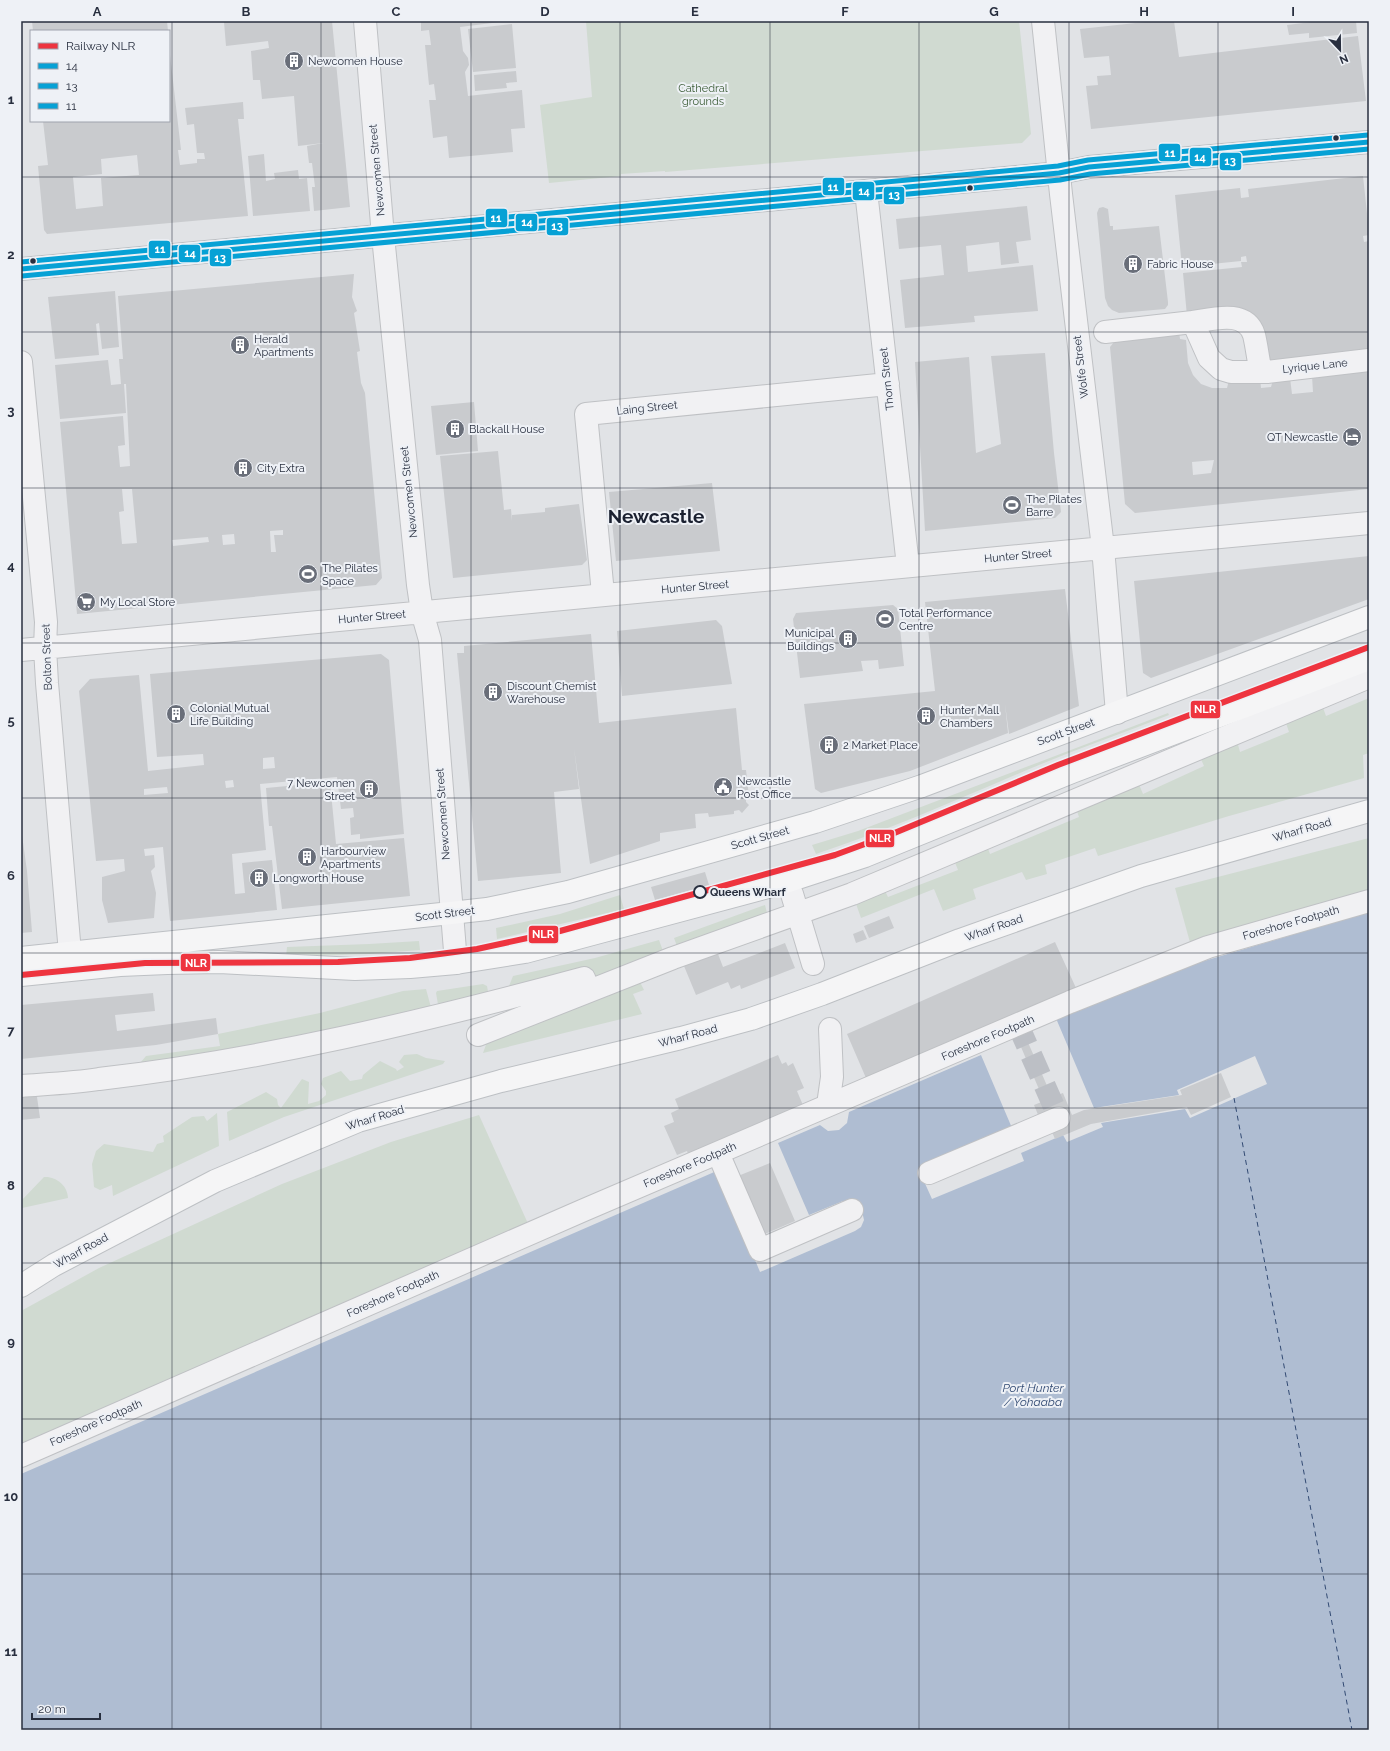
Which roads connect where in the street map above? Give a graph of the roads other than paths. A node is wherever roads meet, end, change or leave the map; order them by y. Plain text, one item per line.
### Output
1 (365, 21) edge
2 (1043, 21) edge
3 (1369, 142) edge
4 (1058, 173) junction
5 (866, 191) junction
6 (383, 236) junction
7 (21, 269) edge
8 (1193, 322) junction
9 (1105, 332) dead end
10 (1369, 360) edge
11 (21, 362) edge
12 (1261, 372) junction
13 (888, 384) junction
14 (1369, 523) edge
15 (1103, 548) junction
16 (908, 566) junction
17 (603, 594) junction
18 (422, 612) junction
19 (1369, 617) edge
20 (45, 648) junction
21 (21, 650) edge
22 (1369, 659) edge
23 (1369, 677) edge
24 (1117, 713) junction
25 (1369, 811) edge
26 (1369, 901) edge
27 (795, 904) junction
28 (451, 913) junction
29 (70, 953) junction
30 (21, 958) edge
31 (456, 963) junction
32 (813, 964) dead end
33 (21, 975) edge
34 (589, 991) junction
35 (830, 1029) dead end
36 (478, 1035) dead end
37 (21, 1086) edge
38 (828, 1105) junction
39 (1059, 1118) dead end
40 (718, 1153) junction
41 (929, 1173) dead end
42 (852, 1210) dead end
43 (21, 1286) edge
44 (21, 1456) edge

1 - 6 street, Newcomen Street
2 - 4 street, Wolfe Street
3 - 4 main road
4 - 5 main road
4 - 15 street, Wolfe Street
5 - 6 main road
5 - 13 street, Thorn Street
6 - 7 main road
6 - 18 street, Newcomen Street
8 - 9 street
8 - 12 street, Lyrique Lane
8 - 12 street
10 - 12 street, Lyrique Lane
11 - 20 street, Bolton Street
13 - 16 street, Thorn Street
13 - 17 street, Laing Street
14 - 15 street, Hunter Street
15 - 16 street, Hunter Street
15 - 24 street, Wolfe Street
16 - 17 street, Hunter Street
17 - 18 street, Hunter Street
18 - 20 street, Hunter Street
18 - 28 street, Newcomen Street
19 - 24 main road, Scott Street
20 - 21 street, Hunter Street
20 - 29 street, Bolton Street
22 - 31 main road
23 - 27 street
24 - 28 main road, Scott Street
25 - 43 main road, Wharf Road
26 - 38 street, Foreshore Footpath
27 - 32 street
27 - 34 street
28 - 29 main road, Scott Street
28 - 31 street, Newcomen Street
29 - 30 main road, Scott Street
31 - 33 main road
34 - 36 street
34 - 37 street
35 - 38 street
38 - 40 street, Foreshore Footpath
39 - 41 street
40 - 42 street
40 - 44 street, Foreshore Footpath

